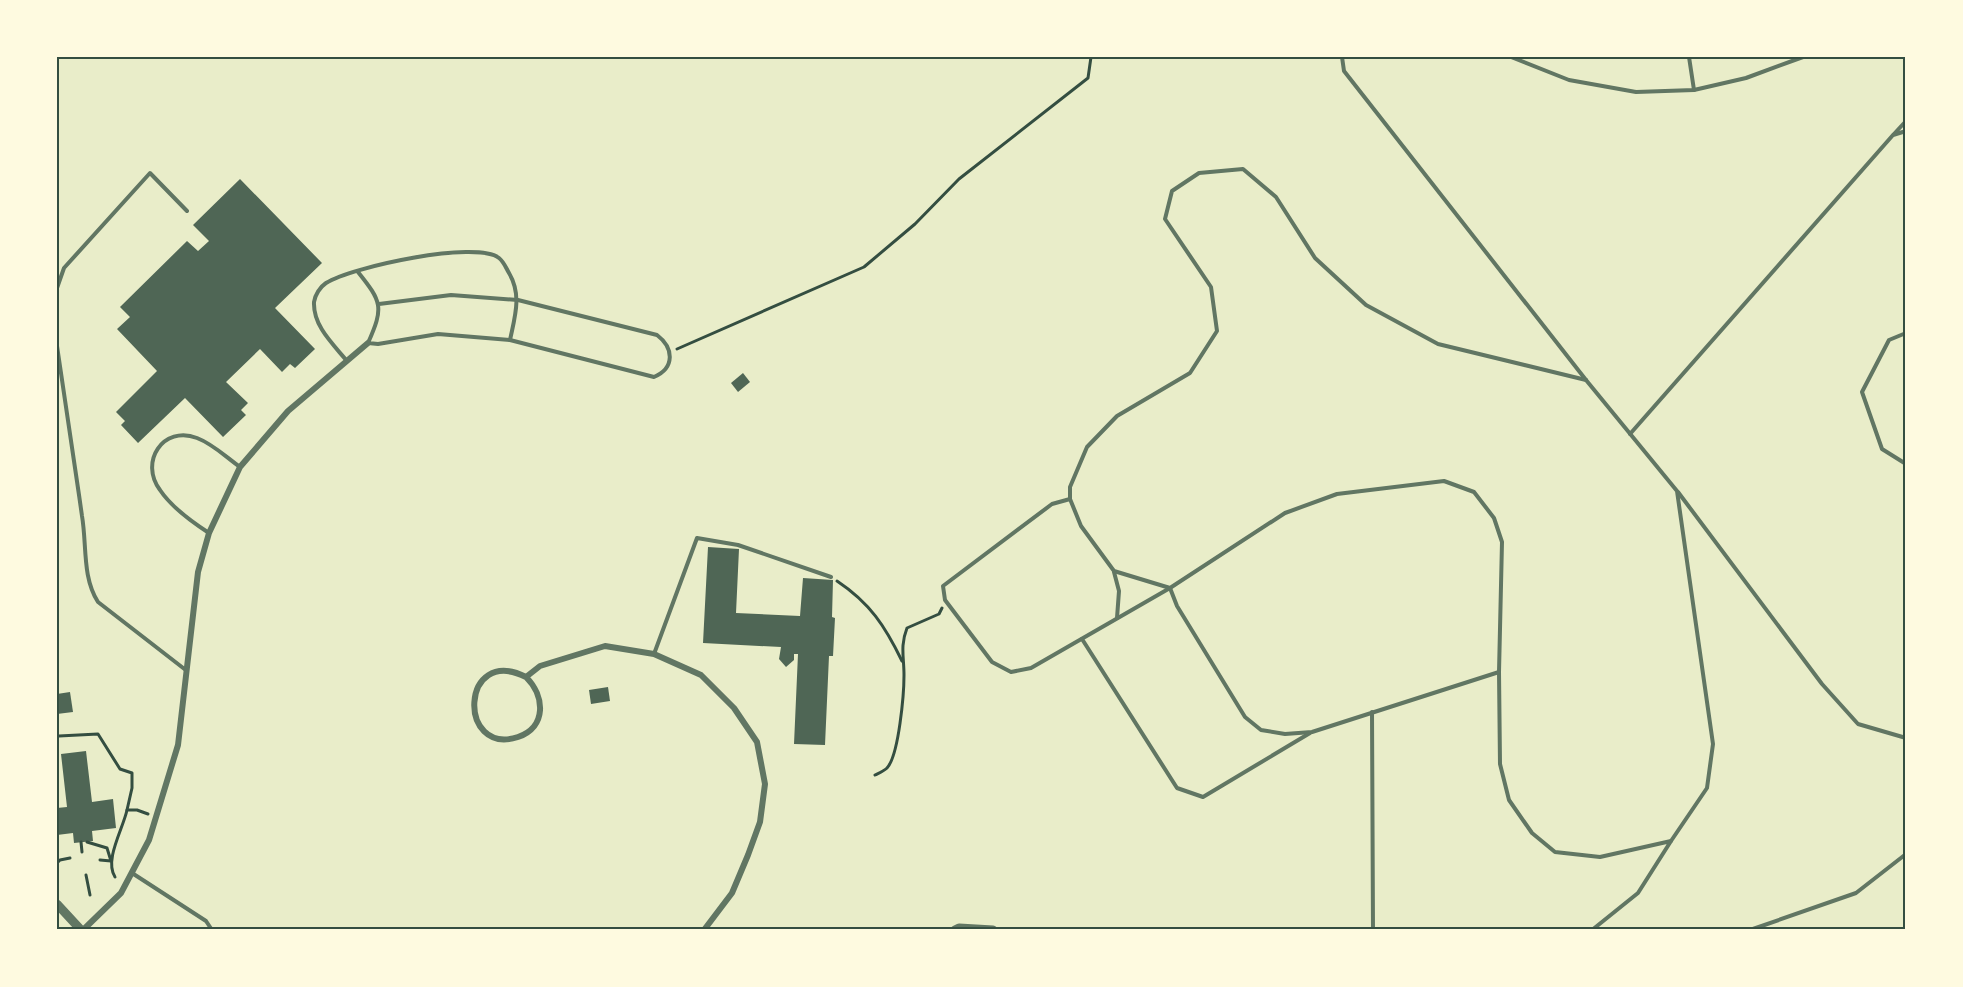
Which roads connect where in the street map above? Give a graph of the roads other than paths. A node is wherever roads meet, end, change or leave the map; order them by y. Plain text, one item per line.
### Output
1 (1342, 57) edge
2 (1511, 57) edge
3 (1689, 57) edge
4 (1803, 57) edge
5 (1694, 90) junction
6 (1906, 121) edge
7 (1906, 131) edge
8 (1893, 135) junction
9 (187, 212) dead end
10 (358, 272) junction
11 (57, 288) edge
12 (518, 300) junction
13 (379, 304) junction
14 (1906, 333) edge
15 (510, 340) junction
16 (368, 343) junction
17 (57, 346) edge
18 (346, 361) junction
19 (1586, 380) junction
20 (1630, 434) junction
21 (1906, 464) edge
22 (240, 467) junction
23 (1677, 491) junction
24 (1070, 499) junction
25 (209, 533) junction
26 (1114, 571) junction
27 (831, 577) road end
28 (1170, 588) junction
29 (1117, 618) junction
30 (1082, 639) junction
31 (654, 654) junction
32 (187, 671) junction
33 (1499, 672) junction
34 (526, 677) junction
35 (1372, 712) junction
36 (1312, 732) junction
37 (1906, 738) edge
38 (1671, 841) junction
39 (1906, 855) edge
40 (132, 872) junction
41 (57, 904) edge
42 (82, 930) edge
43 (212, 930) edge
44 (704, 930) edge
45 (955, 930) edge
46 (993, 930) edge
47 (1373, 930) edge
48 (1592, 930) edge
49 (1750, 930) edge

1 - 19 lane
2 - 5 lane
3 - 5 lane
4 - 5 lane
6 - 8 lane
7 - 8 lane
8 - 20 lane
9 - 11 lane
10 - 12 lane
10 - 13 lane
10 - 18 lane
12 - 13 lane
12 - 15 lane
12 - 15 lane
13 - 16 lane
14 - 21 lane
15 - 16 lane
16 - 18 street
17 - 32 lane
18 - 22 street
19 - 20 lane
19 - 24 lane
20 - 23 lane
22 - 25 street
22 - 25 lane
23 - 37 lane
23 - 38 lane
24 - 26 lane
24 - 30 lane
25 - 32 street
26 - 28 lane
26 - 29 lane
27 - 31 lane
28 - 29 lane
28 - 33 lane
28 - 36 lane
29 - 30 lane
30 - 36 lane
31 - 34 street
31 - 44 street
32 - 40 street
33 - 35 lane
33 - 38 lane
34 - 34 street
35 - 36 lane
35 - 47 lane
38 - 48 lane
39 - 49 lane
40 - 42 street
40 - 43 lane
41 - 42 street
45 - 46 street

